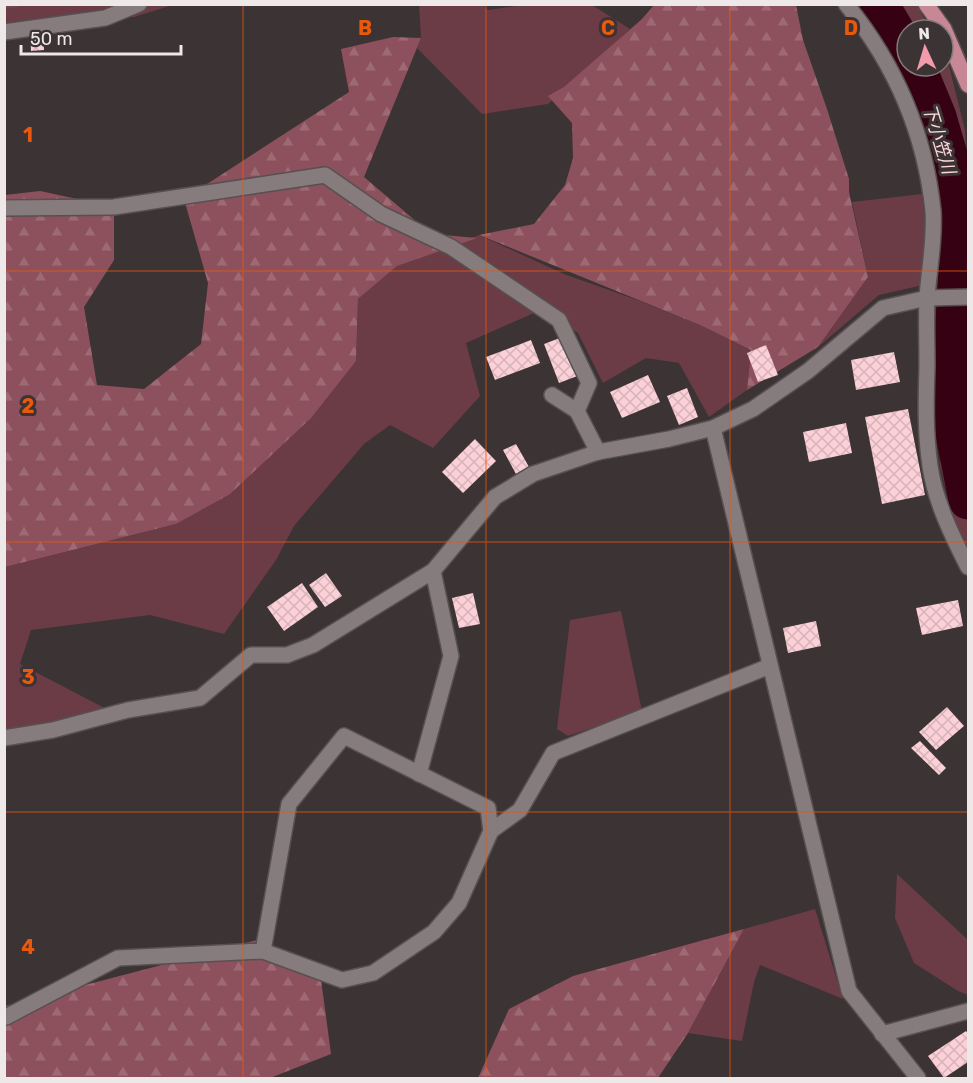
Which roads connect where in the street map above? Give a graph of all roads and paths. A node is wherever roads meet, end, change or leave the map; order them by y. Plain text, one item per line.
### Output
1 (139, 4) edge
2 (846, 4) edge
3 (926, 4) edge
4 (4, 32) edge
5 (969, 85) edge
6 (4, 208) edge
7 (969, 297) edge
8 (927, 298) junction
9 (552, 395) dead end
10 (577, 411) junction
11 (713, 428) junction
12 (598, 452) junction
13 (969, 567) edge
14 (433, 571) junction
15 (770, 666) junction
16 (4, 738) edge
17 (419, 774) junction
18 (491, 831) junction
19 (262, 951) junction
20 (969, 1011) edge
21 (6, 1017) edge
22 (882, 1034) junction
23 (918, 1078) edge

1 - 4 street
2 - 8 street
3 - 5 main road
6 - 10 street
7 - 8 street
8 - 11 street
8 - 13 street
9 - 10 street
10 - 12 street
11 - 12 street
11 - 15 street
12 - 14 street
14 - 16 street
14 - 17 street
15 - 18 street
15 - 22 street
17 - 18 street
17 - 19 street
18 - 19 street
19 - 21 street
20 - 22 street
22 - 23 street

